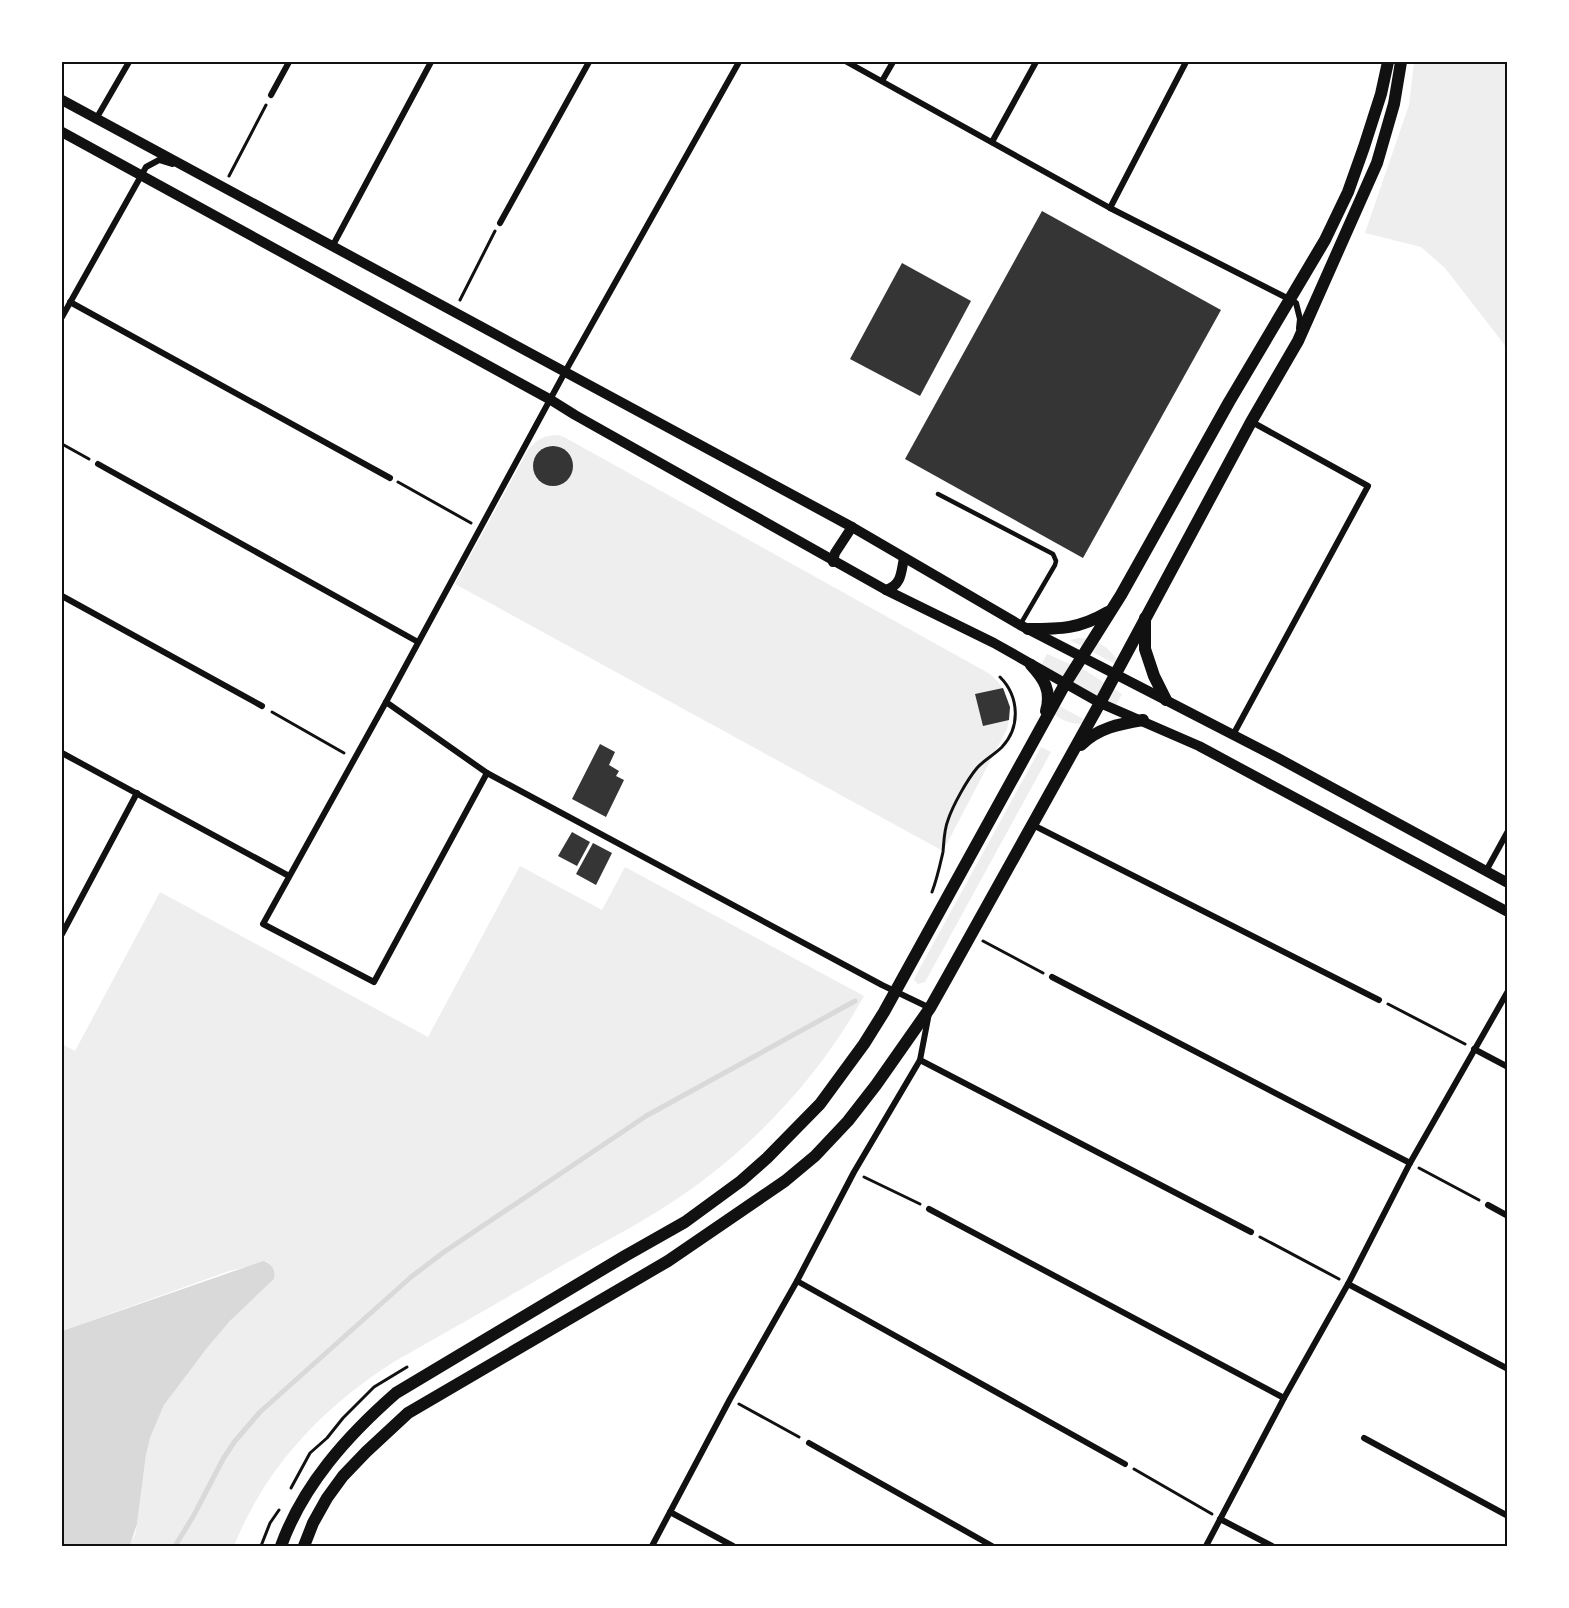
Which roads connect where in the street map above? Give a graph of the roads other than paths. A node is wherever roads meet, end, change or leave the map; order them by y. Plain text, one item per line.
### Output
1 (129, 62) edge
2 (289, 62) edge
3 (431, 62) edge
4 (589, 62) edge
5 (739, 62) edge
6 (847, 62) edge
7 (893, 62) edge
8 (1036, 62) edge
9 (1186, 62) edge
10 (1388, 62) edge
11 (1401, 62) edge
12 (882, 81) junction
13 (271, 95) road end
14 (63, 105) edge
15 (96, 119) junction
16 (62, 132) edge
17 (992, 142) junction
18 (184, 167) junction
19 (142, 176) junction
20 (1110, 208) junction
21 (500, 223) road end
22 (332, 247) junction
23 (1291, 300) junction
24 (70, 302) junction
25 (62, 317) edge
26 (1298, 341) junction
27 (565, 372) junction
28 (551, 400) junction
29 (1251, 422) junction
30 (98, 464) road end
31 (390, 478) road end
32 (938, 494) dead end
33 (852, 527) junction
34 (904, 558) junction
35 (833, 562) junction
36 (886, 590) junction
37 (62, 596) edge
38 (1111, 610) junction
39 (1145, 617) junction
40 (1024, 627) junction
41 (418, 642) junction
42 (1082, 658) junction
43 (1031, 665) junction
44 (1114, 674) junction
45 (1065, 684) junction
46 (1166, 700) junction
47 (386, 702) junction
48 (1100, 703) junction
49 (262, 706) road end
50 (1143, 720) junction
51 (1040, 729) junction
52 (1233, 735) junction
53 (1073, 752) junction
54 (62, 753) edge
55 (487, 773) junction
56 (137, 793) junction
57 (1033, 825) junction
58 (1508, 831) edge
59 (1486, 871) junction
60 (289, 876) junction
61 (1508, 883) edge
62 (1508, 912) edge
63 (62, 934) edge
64 (1052, 977) road end
65 (1508, 990) edge
66 (895, 992) junction
67 (1379, 1000) road end
68 (930, 1008) junction
69 (1474, 1049) junction
70 (920, 1060) junction
71 (1508, 1067) edge
72 (1410, 1162) junction
73 (1488, 1205) road end
74 (928, 1209) road end
75 (1508, 1216) edge
76 (1251, 1232) road end
77 (797, 1281) junction
78 (1348, 1284) junction
79 (1508, 1369) edge
80 (1284, 1398) junction
81 (1364, 1438) dead end
82 (809, 1443) road end
83 (1125, 1464) road end
84 (670, 1512) junction
85 (1508, 1516) edge
86 (1220, 1519) junction
87 (281, 1546) edge
88 (304, 1546) edge
89 (652, 1546) edge
90 (733, 1546) edge
91 (992, 1546) edge
92 (1206, 1546) edge
93 (1272, 1546) edge

1 - 15 street
2 - 13 street
3 - 22 street
4 - 21 street
5 - 27 street
6 - 12 street
7 - 12 street
8 - 17 street
9 - 20 street
10 - 23 main road
11 - 26 main road
12 - 17 street
14 - 15 street
15 - 18 street
16 - 19 street
17 - 20 street
18 - 19 street
18 - 22 street
19 - 24 street
19 - 28 street
20 - 23 street
22 - 27 street
23 - 26 street
23 - 38 main road
24 - 25 street
24 - 31 street
26 - 29 main road
27 - 28 street
27 - 33 street
28 - 35 street
28 - 41 street
29 - 39 main road
29 - 52 street
30 - 41 street
32 - 40 lane
33 - 34 street
33 - 35 street
34 - 36 street
34 - 40 street
35 - 36 street
36 - 43 street
37 - 49 street
38 - 40 main road
38 - 42 main road
39 - 44 main road
39 - 46 main road
40 - 42 street
41 - 47 street
42 - 44 street
42 - 45 main road
43 - 45 street
43 - 51 main road
44 - 46 street
44 - 48 main road
45 - 48 street
45 - 51 main road
46 - 52 street
47 - 55 street
47 - 60 street
48 - 50 street
48 - 53 main road
50 - 53 main road
50 - 62 street
51 - 66 main road
52 - 59 street
53 - 57 main road
54 - 56 street
55 - 60 street
55 - 66 street
56 - 60 street
56 - 63 street
57 - 67 street
57 - 68 main road
58 - 59 street
59 - 61 street
64 - 72 street
65 - 69 street
66 - 68 street
66 - 87 main road
68 - 70 street
68 - 88 main road
69 - 71 street
69 - 72 street
70 - 76 street
70 - 77 street
72 - 78 street
73 - 75 street
74 - 80 street
77 - 83 street
77 - 84 street
78 - 79 street
78 - 80 street
80 - 86 street
81 - 85 street
82 - 91 street
84 - 89 street
84 - 90 street
86 - 92 street
86 - 93 street

